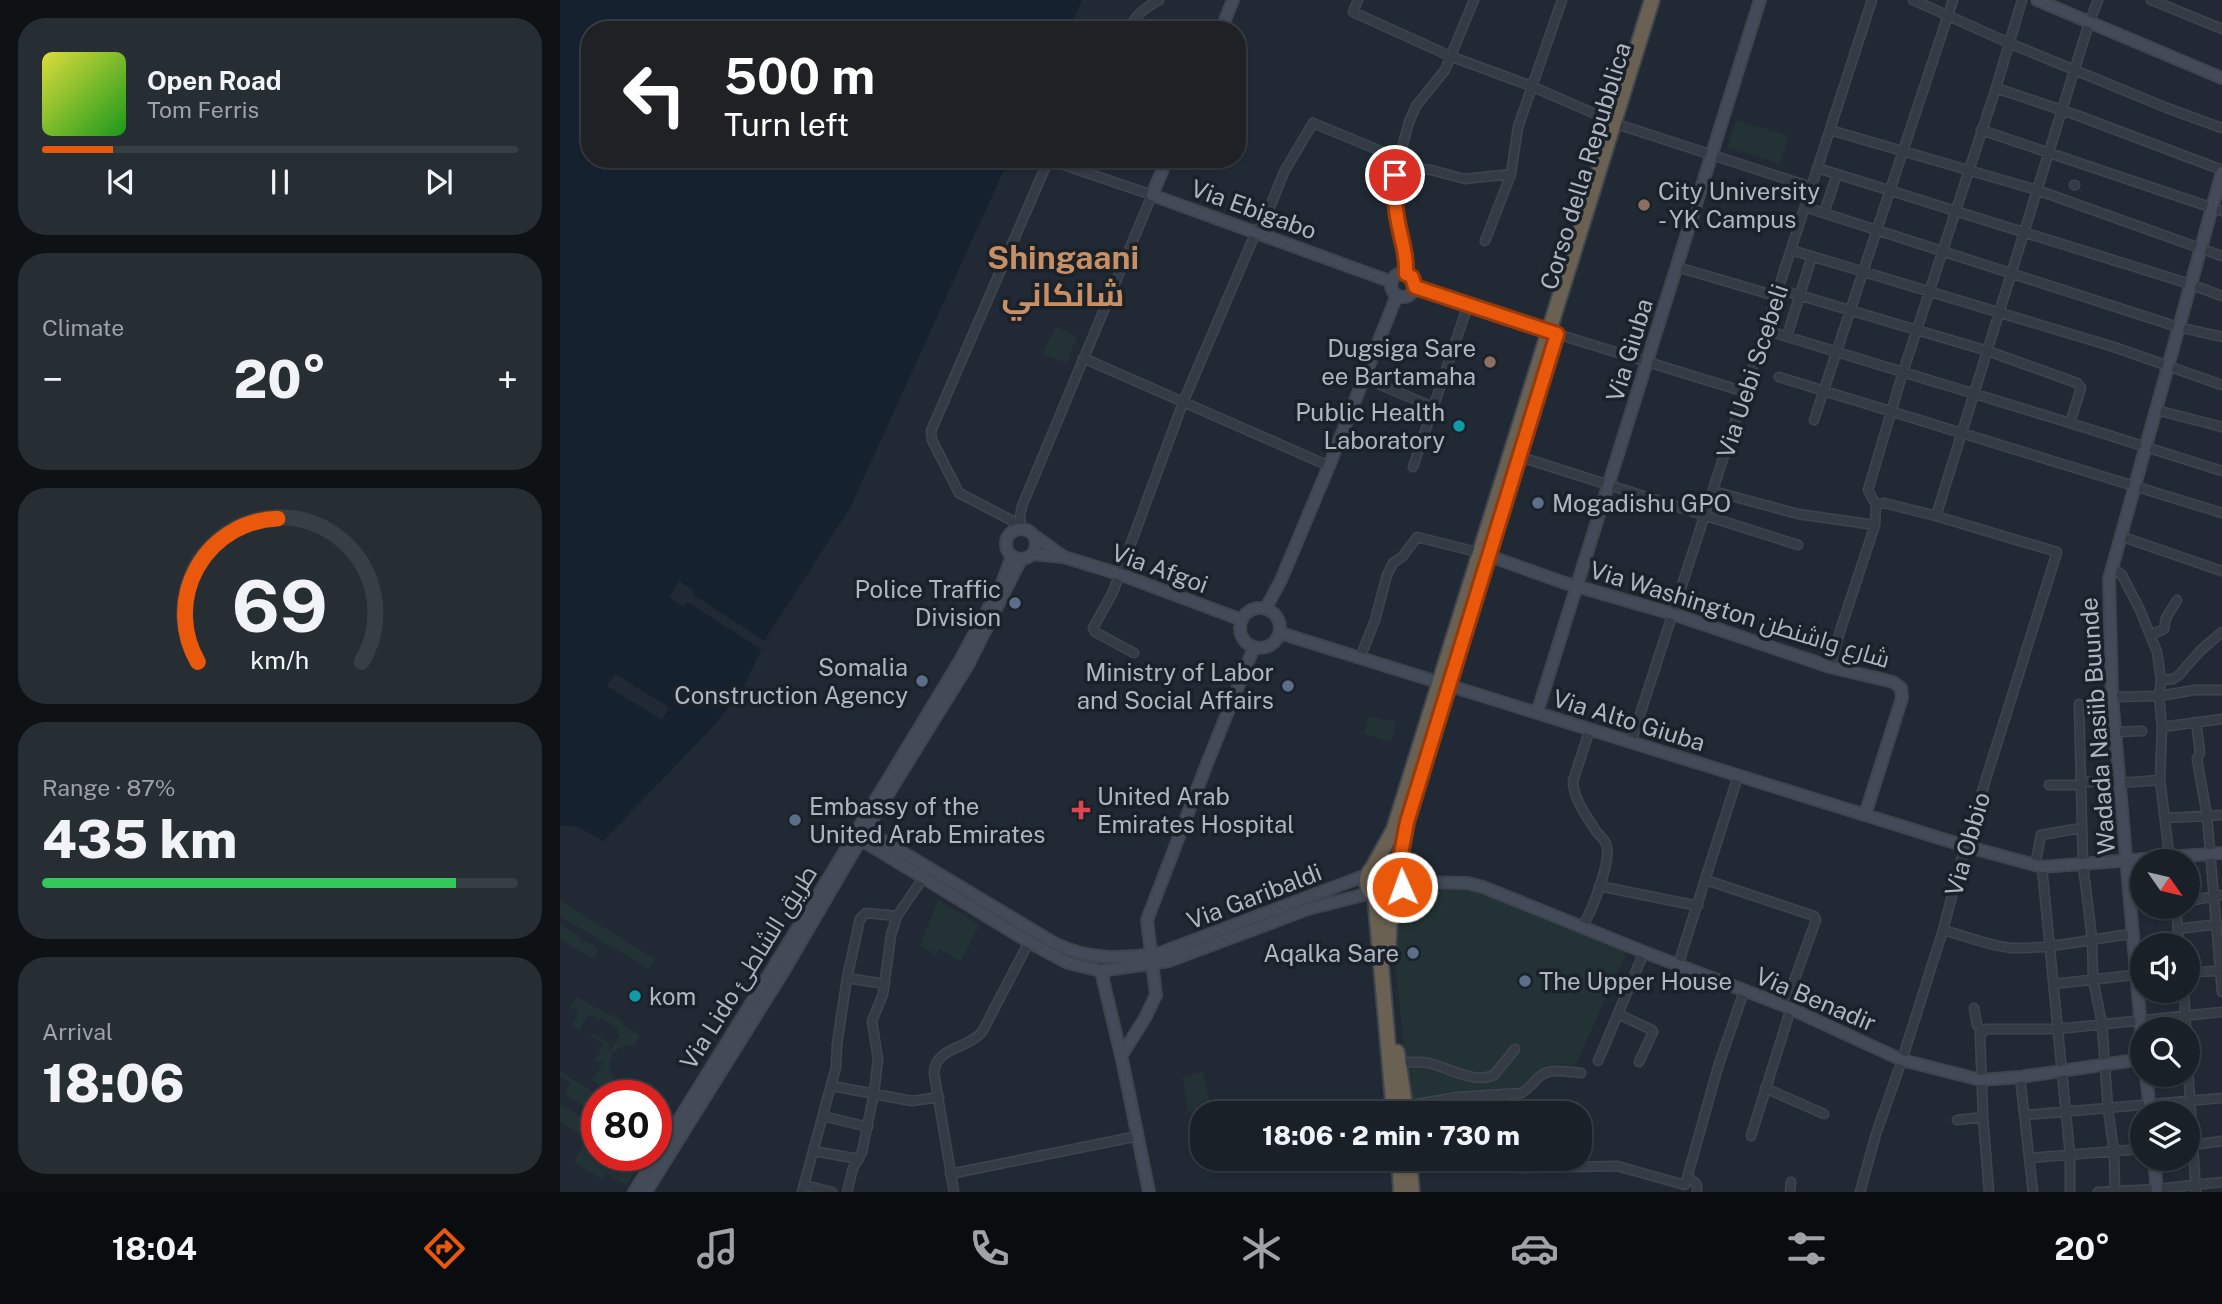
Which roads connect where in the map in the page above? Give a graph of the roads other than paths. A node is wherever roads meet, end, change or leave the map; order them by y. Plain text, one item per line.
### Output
1 (1159, 0) edge
2 (1233, 0) edge
3 (1358, 0) edge
4 (1474, 0) edge
5 (1562, 0) edge
6 (1652, 0) edge
7 (1661, 0) edge
8 (1760, 0) edge
9 (1872, 0) edge
10 (1913, 0) edge
11 (1953, 0) edge
12 (2022, 0) edge
13 (2037, 0) edge
14 (2098, 0) edge
15 (2151, 0) edge
16 (1948, 16) junction
17 (1133, 21) edge
18 (1225, 21) edge
19 (2089, 23) junction
20 (2222, 29) edge
21 (2009, 43) junction
22 (1450, 56) junction
23 (2075, 68) junction
24 (2222, 78) edge
25 (1531, 86) junction
26 (1996, 88) junction
27 (2062, 110) junction
28 (1619, 124) junction
29 (2222, 128) edge
30 (1830, 130) junction
31 (1981, 130) junction
32 (1903, 151) junction
33 (2049, 153) junction
34 (1712, 155) junction
35 (1398, 162) junction
36 (1045, 168) edge
37 (1081, 168) edge
38 (1163, 168) edge
39 (1817, 168) junction
40 (1968, 170) junction
41 (2222, 171) edge
42 (1511, 174) junction
43 (1837, 174) junction
44 (1811, 187) junction
45 (2037, 190) junction
46 (1890, 191) junction
47 (1152, 195) junction
48 (1805, 207) junction
49 (2217, 209) edge
50 (1954, 212) junction
51 (1824, 213) junction
52 (1877, 230) junction
53 (1256, 232) junction
54 (2025, 232) junction
55 (1485, 241) dead end
56 (2200, 248) junction
57 (1791, 250) junction
58 (1942, 251) junction
59 (1812, 256) junction
60 (2222, 256) edge
61 (1677, 267) junction
62 (1863, 272) junction
63 (1406, 274) junction
64 (2011, 274) junction
65 (1392, 282) junction
66 (2190, 284) junction
67 (1415, 287) junction
68 (1929, 291) junction
69 (1777, 292) junction
70 (1398, 295) junction
71 (1800, 295) junction
72 (2222, 296) edge
73 (1468, 305) junction
74 (1850, 310) junction
75 (1999, 312) junction
76 (2178, 327) junction
77 (1765, 330) junction
78 (1917, 330) junction
79 (1552, 333) junction
80 (1787, 336) junction
81 (2222, 337) edge
82 (1836, 351) junction
83 (1988, 351) junction
84 (1083, 358) junction
85 (1647, 363) junction
86 (2168, 365) junction
87 (1903, 372) junction
88 (1779, 377) dead end
89 (1364, 378) junction
90 (2222, 385) edge
91 (1824, 390) junction
92 (1745, 392) junction
93 (1974, 393) junction
94 (1184, 400) junction
95 (1433, 407) junction
96 (2156, 410) junction
97 (1892, 411) junction
98 (1814, 420) dead end
99 (2070, 423) junction
100 (2222, 427) edge
101 (1962, 433) junction
102 (2145, 447) junction
103 (1516, 455) junction
104 (1329, 466) junction
105 (1413, 467) dead end
106 (2222, 471) edge
107 (1608, 486) junction
108 (2133, 486) junction
109 (1713, 491) junction
110 (1876, 505) junction
111 (2222, 513) edge
112 (1936, 516) junction
113 (1704, 517) junction
114 (1875, 525) junction
115 (1019, 529) junction
116 (1033, 535) junction
117 (2120, 536) junction
118 (1798, 545) dead end
119 (1485, 554) junction
120 (1022, 556) junction
121 (1064, 556) junction
122 (2112, 568) junction
123 (2222, 571) edge
124 (1119, 575) junction
125 (1577, 586) junction
126 (2177, 600) dead end
127 (1266, 608) junction
128 (1673, 614) junction
129 (1242, 621) junction
130 (2222, 632) edge
131 (1280, 633) junction
132 (2151, 635) junction
133 (1254, 647) junction
134 (1134, 653) dead end
135 (1360, 658) junction
136 (1830, 667) junction
137 (2161, 680) junction
138 (1444, 684) junction
139 (2221, 690) edge
140 (2159, 696) junction
141 (2112, 697) junction
142 (2079, 704) dead end
143 (1537, 713) junction
144 (2222, 719) edge
145 (2196, 722) junction
146 (2162, 727) junction
147 (1590, 730) junction
148 (2142, 731) dead end
149 (2115, 732) junction
150 (1631, 742) junction
151 (1738, 776) junction
152 (2119, 780) junction
153 (2160, 780) junction
154 (2081, 784) junction
155 (2049, 785) dead end
156 (1865, 815) junction
157 (2207, 816) junction
158 (2222, 816) edge
159 (2166, 818) junction
160 (2081, 828) junction
161 (860, 833) junction
162 (1965, 846) junction
163 (2168, 849) edge
164 (2216, 853) edge
165 (2126, 861) junction
166 (2130, 861) edge
167 (2083, 865) junction
168 (2038, 866) junction
169 (1371, 872) junction
170 (1400, 876) junction
171 (923, 878) junction
172 (1706, 880) junction
173 (1599, 886) junction
174 (1373, 894) junction
175 (2218, 895) edge
176 (1391, 898) junction
177 (2200, 899) edge
178 (1698, 906) junction
179 (897, 916) junction
180 (2177, 919) edge
181 (2218, 924) junction
182 (1581, 927) junction
183 (2178, 929) junction
184 (1943, 930) junction
185 (2133, 933) edge
186 (2178, 933) edge
187 (2130, 934) edge
188 (2092, 938) junction
189 (1029, 943) junction
190 (2220, 943) edge
191 (2048, 946) junction
192 (1051, 948) junction
193 (1644, 952) junction
194 (1153, 959) junction
195 (1678, 965) junction
196 (781, 966) junction
197 (1101, 971) junction
198 (2200, 972) edge
199 (2221, 972) edge
200 (2130, 975) edge
201 (847, 978) junction
202 (2093, 979) junction
203 (885, 984) junction
204 (2054, 984) junction
205 (1744, 991) junction
206 (2222, 992) edge
207 (2185, 1003) edge
208 (1788, 1007) junction
209 (1974, 1008) dead end
210 (2222, 1012) edge
211 (1618, 1014) junction
212 (2185, 1015) junction
213 (2167, 1017) edge
214 (2130, 1021) edge
215 (2102, 1024) junction
216 (2057, 1029) junction
217 (1982, 1031) junction
218 (1515, 1049) dead end
219 (1121, 1056) junction
220 (1902, 1060) junction
221 (1598, 1061) dead end
222 (2130, 1061) edge
223 (1639, 1062) dead end
224 (1394, 1063) junction
225 (2105, 1065) junction
226 (2061, 1071) junction
227 (1581, 1073) dead end
228 (2020, 1077) junction
229 (1981, 1080) junction
230 (832, 1086) junction
231 (2189, 1087) edge
232 (1765, 1088) junction
233 (874, 1093) junction
234 (1502, 1094) junction
235 (939, 1097) junction
236 (2222, 1098) edge
237 (2190, 1100) junction
238 (1400, 1101) edge
239 (1440, 1101) edge
240 (1503, 1101) edge
241 (2185, 1101) edge
242 (2108, 1109) junction
243 (2130, 1109) edge
244 (2064, 1112) junction
245 (1824, 1114) dead end
246 (2025, 1115) junction
247 (823, 1116) junction
248 (1983, 1117) junction
249 (1957, 1120) dead end
250 (868, 1127) junction
251 (1138, 1136) junction
252 (1751, 1136) dead end
253 (2222, 1141) edge
254 (2200, 1144) edge
255 (2130, 1150) edge
256 (813, 1151) junction
257 (2114, 1152) junction
258 (2070, 1156) junction
259 (2030, 1157) junction
260 (859, 1159) junction
261 (1592, 1167) edge
262 (1400, 1171) edge
263 (1410, 1171) edge
264 (2155, 1171) edge
265 (950, 1174) junction
266 (1687, 1178) junction
267 (1791, 1182) dead end
268 (2222, 1182) edge
269 (803, 1188) edge
270 (2195, 1188) edge
271 (2114, 1191) edge
272 (2157, 1191) edge
273 (634, 1192) edge
274 (646, 1192) edge
275 (832, 1192) edge
276 (847, 1192) edge
277 (954, 1192) edge
278 (1149, 1192) edge
279 (1401, 1192) edge
280 (1412, 1192) edge
281 (1697, 1192) edge
282 (1790, 1192) edge
283 (1860, 1192) edge
284 (1989, 1192) edge
285 (2034, 1192) edge
286 (2070, 1192) edge
287 (2098, 1192) edge

1 - 17 street
2 - 18 street
3 - 22 street
4 - 22 street
5 - 25 street
6 - 28 highway
7 - 28 highway, Corso della Repubblica
8 - 34 street, Via Giuba
9 - 30 street, Via Uebi Scebeli
10 - 16 street
11 - 16 street
12 - 21 street
13 - 19 street
14 - 19 street
15 - 20 street
16 - 21 street
16 - 32 street
19 - 23 street
19 - 24 street
21 - 23 street
21 - 26 street
22 - 25 street
22 - 35 street
23 - 27 street
23 - 29 street
25 - 28 street
25 - 42 street
26 - 27 street
26 - 31 street
27 - 33 street
27 - 41 street
28 - 34 street
28 - 79 highway
30 - 32 street
30 - 39 street, Via Uebi Scebeli
31 - 33 street
31 - 40 street
32 - 40 street
32 - 46 street
33 - 45 street
33 - 49 street
34 - 44 street
34 - 61 street, Via Giuba
35 - 42 street
35 - 53 street
35 - 63 street
36 - 115 street
37 - 47 street, Via Ebigabo
38 - 47 street
39 - 43 street
39 - 44 street, Via Uebi Scebeli
40 - 45 street
40 - 50 street
41 - 49 street, Wadada Nasiib Buunde
42 - 55 street
43 - 46 street
43 - 51 street
44 - 48 street, Via Uebi Scebeli
45 - 54 street
45 - 56 street
46 - 50 street
46 - 52 street
47 - 53 street, Via Ebigabo
47 - 84 street
48 - 51 street
48 - 57 street, Via Uebi Scebeli
49 - 56 street, Wadada Nasiib Buunde
50 - 54 street
50 - 58 street
51 - 52 street
52 - 58 street
52 - 62 street
53 - 65 street, Via Ebigabo
53 - 94 street
54 - 64 street
54 - 66 street
56 - 60 street
56 - 66 street, Wadada Nasiib Buunde
57 - 59 street
57 - 69 street, Via Uebi Scebeli
58 - 64 street
58 - 68 street
59 - 62 street
59 - 71 street
61 - 69 street
61 - 85 street, Via Giuba
62 - 68 street
62 - 74 street
63 - 65 street
63 - 67 street
64 - 75 street
64 - 76 street
65 - 70 street
66 - 72 street
66 - 76 street, Wadada Nasiib Buunde
67 - 70 street
67 - 73 street
68 - 75 street
68 - 78 street
69 - 71 street
69 - 77 street, Via Uebi Scebeli
70 - 89 street
71 - 74 street
71 - 80 street
73 - 79 street
73 - 95 street
74 - 78 street
74 - 82 street
75 - 83 street
75 - 86 street
76 - 81 street
76 - 86 street, Wadada Nasiib Buunde
77 - 80 street
77 - 92 street, Via Uebi Scebeli
78 - 83 street
78 - 87 street
79 - 85 street
79 - 103 highway
80 - 82 street
82 - 87 street
82 - 91 street
83 - 93 street
83 - 99 street
84 - 94 street
84 - 115 street
85 - 92 street
85 - 107 street, Via Giuba
86 - 90 street
86 - 96 street, Wadada Nasiib Buunde
87 - 93 street
87 - 97 street
88 - 91 street
89 - 95 street
89 - 104 street
91 - 97 street
91 - 98 street
92 - 109 street, Via Uebi Scebeli
93 - 99 street
93 - 101 street
94 - 104 street
94 - 124 street
95 - 105 street
96 - 100 street
96 - 102 street, Wadada Nasiib Buunde
97 - 101 street
97 - 110 street
99 - 102 street
101 - 108 street
101 - 112 street
102 - 106 street
102 - 108 street, Wadada Nasiib Buunde
103 - 107 street
103 - 119 highway
104 - 127 street
107 - 113 street
107 - 125 street, Via Giuba
108 - 111 street
108 - 117 street, Wadada Nasiib Buunde
109 - 113 street, Via Uebi Scebeli
109 - 114 street
110 - 112 street
110 - 114 street
112 - 162 street, Via Obbio
113 - 118 street
113 - 128 street, Via Uebi Scebeli
114 - 136 street
115 - 116 street
115 - 120 street
116 - 120 street
116 - 121 street
117 - 122 street, Wadada Nasiib Buunde
117 - 123 street
119 - 125 street, Via Washington شارع واشنطن
119 - 135 street
119 - 138 highway
120 - 121 street
120 - 161 street
121 - 124 street, Via Afgoi
122 - 132 street
122 - 141 street, Wadada Nasiib Buunde
124 - 129 street, Via Afgoi
124 - 134 street
125 - 128 street, Via Washington شارع واشنطن
125 - 143 street, Via Giuba
126 - 132 street
127 - 129 street
127 - 131 street
128 - 136 street, Via Washington شارع واشنطن
128 - 150 street, Via Uebi Scebeli
129 - 133 street
130 - 137 street
131 - 133 street
131 - 135 street, Via Alto Giuba
132 - 137 street
133 - 194 street
135 - 138 street, Via Alto Giuba
136 - 156 street, Via Washington شارع واشنطن
137 - 140 street
138 - 143 street, Via Alto Giuba
138 - 169 highway
138 - 170 highway
139 - 140 street
140 - 141 street
140 - 146 street
141 - 149 street, Wadada Nasiib Buunde
142 - 154 street
143 - 147 street, Via Alto Giuba
144 - 145 street
145 - 146 street
145 - 157 street
146 - 153 street
147 - 150 street, Via Alto Giuba
147 - 173 street
148 - 149 street
149 - 152 street, Wadada Nasiib Buunde
150 - 151 street, Via Alto Giuba
151 - 156 street, Via Alto Giuba
151 - 172 street
152 - 153 street
152 - 154 street
152 - 165 street, Wadada Nasiib Buunde
153 - 159 street
154 - 155 street
154 - 160 street
156 - 162 street, Via Alto Giuba
157 - 158 street
157 - 159 street
157 - 164 street
159 - 163 street
160 - 167 street
160 - 168 street
161 - 171 street
161 - 192 street
161 - 196 street, Via Lido طريق الشاطئ
161 - 196 street, Via Lido طريق الشاطئ
162 - 168 street, Via Alto Giuba
162 - 184 street, Via Obbio
164 - 175 street
165 - 166 street, Via Alto Giuba
165 - 167 street, Via Alto Giuba
165 - 185 street, Wadada Nasiib Buunde
167 - 168 street, Via Alto Giuba
167 - 188 street
168 - 191 street
169 - 170 highway
169 - 174 highway
169 - 194 street, Via Garibaldi
170 - 176 highway
170 - 182 street, Via Benadir
171 - 179 street
171 - 189 street
172 - 178 street
172 - 208 street
173 - 178 street
173 - 182 street
174 - 176 highway
174 - 194 street, Via Garibaldi
174 - 224 highway
175 - 177 street
175 - 181 street
176 - 224 highway
178 - 195 street
179 - 201 street
179 - 203 street
180 - 183 street
181 - 183 street
181 - 190 street
182 - 193 street, Via Benadir
183 - 186 street
184 - 191 street
184 - 220 street, Via Obbio
187 - 188 street
188 - 191 street
188 - 202 street
189 - 192 street
189 - 235 street
190 - 199 street
191 - 204 street
192 - 194 street
192 - 197 street
193 - 195 street, Via Benadir
193 - 211 street
194 - 197 street
194 - 219 street
195 - 205 street, Via Benadir
196 - 273 street, Via Lido طريق الشاطئ
196 - 274 street, Via Lido طريق الشاطئ
197 - 219 street
198 - 199 street
199 - 206 street
200 - 202 street
201 - 203 street
201 - 230 street
202 - 204 street
202 - 215 street
203 - 233 street
204 - 216 street
205 - 208 street, Via Benadir
205 - 266 street
207 - 212 street
208 - 220 street, Via Benadir
208 - 232 street
209 - 217 street
210 - 212 street
211 - 221 street
211 - 223 street
212 - 213 street
214 - 215 street
215 - 216 street
215 - 225 street
216 - 217 street
216 - 226 street
217 - 229 street
218 - 224 street
219 - 251 street
220 - 229 street, Via Benadir
220 - 283 street, Via Obbio
222 - 225 street, Via Benadir
224 - 238 highway
225 - 226 street, Via Benadir
225 - 242 street
226 - 228 street, Via Benadir
226 - 244 street
227 - 234 street
228 - 229 street, Via Benadir
228 - 246 street
229 - 248 street
230 - 233 street
230 - 247 street
231 - 237 street
232 - 245 street
232 - 252 street
233 - 235 street
233 - 250 street
234 - 239 street
234 - 240 street
235 - 265 street
236 - 237 street
237 - 241 street
242 - 243 street
242 - 244 street
242 - 257 street
244 - 246 street
244 - 258 street
246 - 259 street
247 - 250 street
247 - 256 street
248 - 249 street
248 - 284 street
250 - 260 street
251 - 265 street
251 - 278 street
253 - 254 street
255 - 257 street
256 - 260 street
256 - 269 street
257 - 258 street
257 - 271 street
258 - 259 street
258 - 286 street
259 - 285 street
260 - 276 street
261 - 266 street
262 - 279 highway
263 - 280 highway
264 - 272 street
265 - 277 street
266 - 281 street
267 - 282 street
268 - 270 street
269 - 275 street
270 - 272 street
271 - 272 street
271 - 287 street

